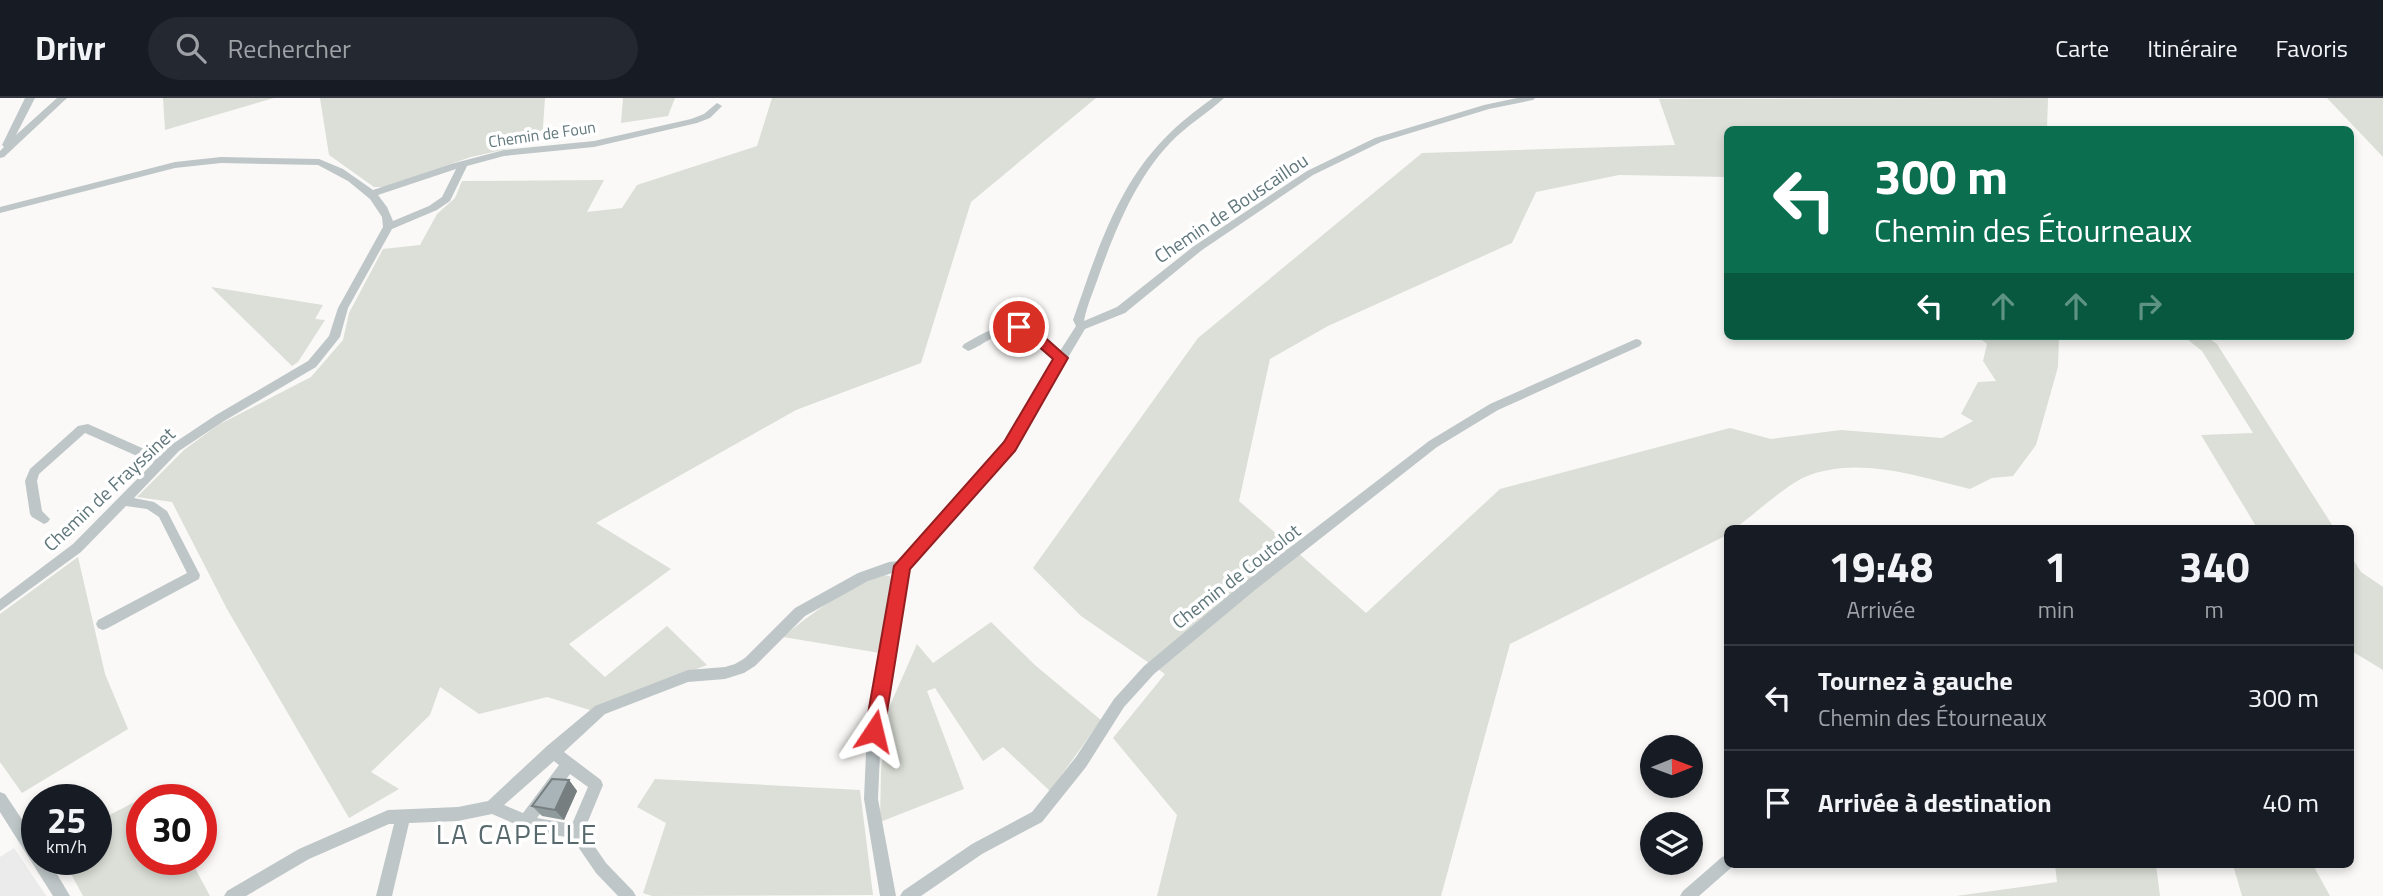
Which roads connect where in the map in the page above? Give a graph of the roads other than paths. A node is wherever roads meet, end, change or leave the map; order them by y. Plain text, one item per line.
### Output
1 (30, 98) edge
2 (62, 98) edge
3 (1219, 98) edge
4 (1530, 98) edge
5 (717, 106) dead end
6 (19, 123) junction
7 (36, 123) junction
8 (1, 157) edge
9 (462, 166) junction
10 (371, 194) junction
11 (0, 210) edge
12 (388, 227) junction
13 (1081, 326) junction
14 (1636, 343) dead end
15 (968, 346) dead end
16 (1061, 358) junction
17 (161, 461) junction
18 (125, 501) junction
19 (44, 519) dead end
20 (902, 566) junction
21 (0, 606) edge
22 (103, 624) dead end
23 (552, 751) junction
24 (569, 764) junction
25 (0, 799) edge
26 (492, 807) junction
27 (404, 815) junction
28 (525, 822) junction
29 (21, 832) edge
30 (576, 832) junction
31 (1724, 865) edge
32 (49, 875) edge
33 (62, 896) edge
34 (232, 896) edge
35 (384, 896) edge
36 (628, 896) edge
37 (888, 896) edge
38 (908, 896) edge
39 (1688, 896) edge

1 - 6 street
2 - 7 street
3 - 13 street
4 - 13 street, Chemin de Bouscaillou
5 - 9 street, Chemin de Foun
6 - 7 street
6 - 8 street
7 - 8 street
9 - 10 street, Chemin de Foun
9 - 12 street
10 - 11 street
10 - 12 street
12 - 17 street, Chemin de Frayssinet
13 - 16 street
14 - 38 street, Chemin de Coutolot
15 - 16 street
16 - 20 street
17 - 18 street, Chemin de Frayssinet
17 - 19 street
18 - 21 street, Chemin de Frayssinet
18 - 22 street
20 - 23 street
20 - 37 street
23 - 24 street
23 - 26 street
24 - 28 street
24 - 30 street
25 - 29 street
26 - 27 street
26 - 28 street
27 - 34 street
27 - 35 street
28 - 30 street
30 - 36 street
31 - 39 street
32 - 33 street

